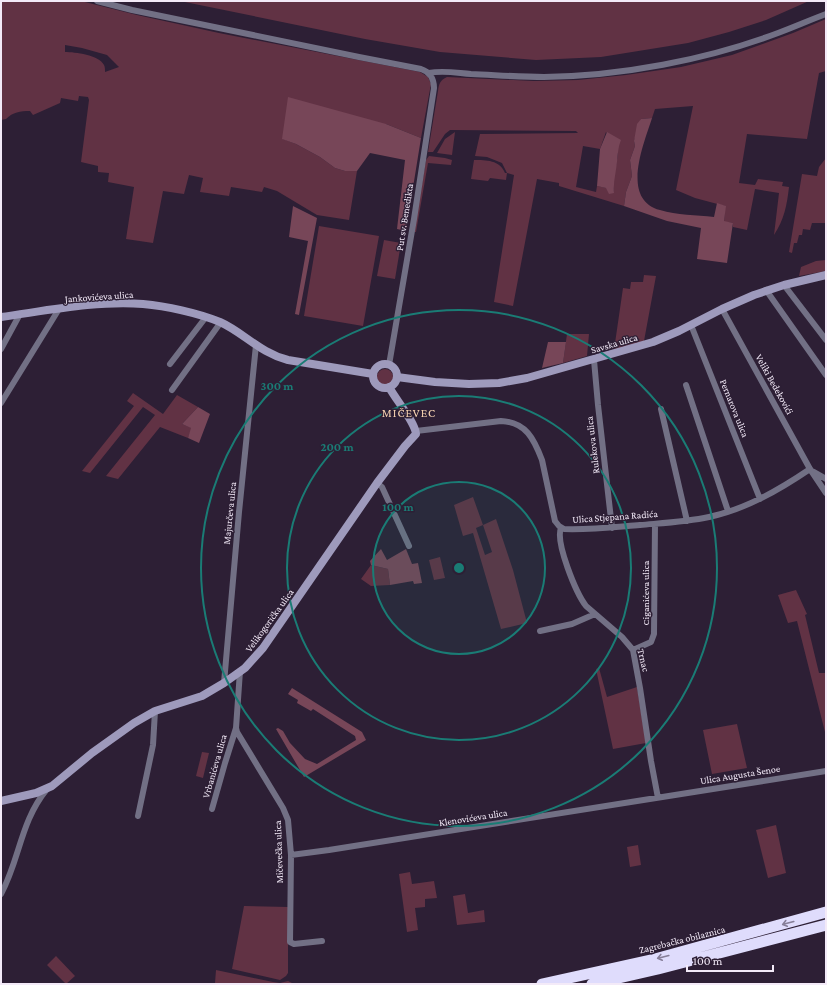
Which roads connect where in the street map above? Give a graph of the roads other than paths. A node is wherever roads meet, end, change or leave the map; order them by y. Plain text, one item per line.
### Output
1 (97, 1) edge
2 (826, 14) edge
3 (429, 73) junction
4 (826, 275) edge
5 (784, 285) junction
6 (766, 290) junction
7 (59, 309) junction
8 (722, 309) junction
9 (20, 314) junction
10 (1, 317) edge
11 (206, 317) junction
12 (221, 322) junction
13 (691, 325) junction
14 (826, 340) edge
15 (256, 345) junction
16 (1, 349) edge
17 (594, 360) junction
18 (170, 364) dead end
19 (389, 365) junction
20 (373, 374) junction
21 (826, 374) edge
22 (396, 377) junction
23 (686, 385) dead end
24 (389, 387) junction
25 (172, 390) dead end
26 (1, 403) edge
27 (662, 409) dead end
28 (416, 431) junction
29 (810, 469) junction
30 (826, 479) edge
31 (377, 483) junction
32 (826, 493) edge
33 (760, 499) junction
34 (728, 511) junction
35 (687, 521) junction
36 (655, 524) junction
37 (561, 528) junction
38 (612, 528) junction
39 (409, 546) dead end
40 (595, 614) junction
41 (540, 631) dead end
42 (633, 650) junction
43 (240, 672) junction
44 (224, 683) junction
45 (155, 711) junction
46 (236, 728) junction
47 (826, 771) edge
48 (47, 789) junction
49 (658, 798) junction
50 (1, 801) edge
51 (212, 809) dead end
52 (138, 816) dead end
53 (291, 856) junction
54 (1, 894) edge
55 (826, 912) edge
56 (826, 925) edge
57 (322, 941) dead end
58 (542, 984) edge
59 (592, 984) edge

1 - 3 street
2 - 3 street
3 - 19 street, Put sv. Benedikta
4 - 5 street, Savska ulica
5 - 6 street, Savska ulica
5 - 14 street
6 - 8 street, Savska ulica
6 - 21 street
7 - 9 street, Jankovićeva ulica
7 - 11 street, Jankovićeva ulica
7 - 26 street
8 - 13 street, Savska ulica
8 - 29 street, Veliki Bedekovići
9 - 10 street, Jankovićeva ulica
9 - 16 street
11 - 12 street, Jankovićeva ulica
11 - 18 street
12 - 15 street, Jankovićeva ulica
12 - 25 street
13 - 17 street, Savska ulica
13 - 33 street, Pernarova ulica
15 - 20 street, Jankovićeva ulica
15 - 44 street, Majurčeva ulica
17 - 22 street, Savska ulica
17 - 38 street, Rulekova ulica
19 - 20 street
19 - 22 street
20 - 24 street
22 - 24 street
23 - 34 street
24 - 28 street
27 - 35 street
28 - 31 street, Velikogorička ulica
28 - 37 street, Ulica Stjepana Radića
29 - 30 street
29 - 32 street, Veliki Bedekovići
29 - 33 street, Ulica Stjepana Radića
31 - 39 street
31 - 43 street, Velikogorička ulica
33 - 34 street, Ulica Stjepana Radića
34 - 35 street, Ulica Stjepana Radića
35 - 36 street, Ulica Stjepana Radića
36 - 38 street, Ulica Stjepana Radića
36 - 42 street, Ciganićeva ulica
37 - 38 street, Ulica Stjepana Radića
37 - 40 street, Trnac
40 - 41 street
40 - 42 street, Trnac
42 - 49 street, Trnac
43 - 44 street, Velikogorička ulica
43 - 46 street, Mičevečka ulica
44 - 45 street, Velikogorička ulica
45 - 48 street, Velikogorička ulica
45 - 52 street
46 - 51 street, Vrbanićeva ulica
46 - 53 street, Mičevečka ulica
47 - 49 street, Ulica Augusta Šenoe
48 - 50 street, Velikogorička ulica
48 - 54 street
49 - 53 street, Klenovićeva ulica
53 - 57 street, Mičevečka ulica
55 -> 58 highway, Zagrebačka obilaznica
56 - 59 highway

